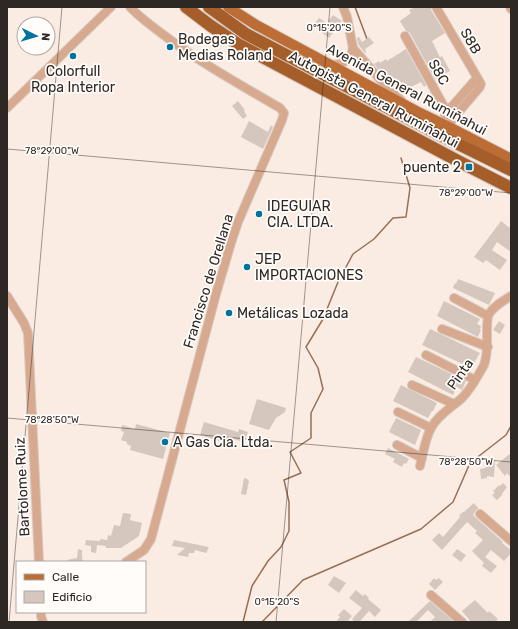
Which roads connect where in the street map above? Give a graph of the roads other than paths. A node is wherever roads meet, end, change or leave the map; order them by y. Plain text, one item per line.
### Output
1 (111, 7) edge
2 (130, 7) edge
3 (186, 7) edge
4 (209, 7) edge
5 (228, 7) edge
6 (343, 7) edge
7 (436, 7) edge
8 (405, 36) dead end
9 (353, 48) junction
10 (326, 62) junction
11 (477, 78) junction
12 (7, 108) edge
13 (418, 112) junction
14 (447, 112) junction
15 (448, 123) junction
16 (511, 159) edge
17 (511, 170) edge
18 (511, 188) edge
19 (511, 296) edge
20 (454, 298) dead end
21 (8, 302) edge
22 (488, 316) junction
23 (442, 329) dead end
24 (488, 347) junction
25 (426, 354) dead end
26 (476, 380) junction
27 (412, 385) dead end
28 (454, 404) junction
29 (398, 412) dead end
30 (431, 428) junction
31 (397, 445) dead end
32 (480, 514) dead end
33 (511, 541) edge
34 (39, 561) edge
35 (128, 561) edge
36 (431, 595) dead end
37 (462, 622) edge

1 - 12 street
2 - 35 street, Francisco de Orellana
3 - 18 highway, Autopista General Rumiñahui
4 - 17 highway, Autopista General Rumiñahui
5 - 10 main road, Avenida General Rumiñahui
6 - 9 street
7 - 11 street, S8B
8 - 14 street, S8C
9 - 10 street
9 - 13 street
10 - 13 main road, Avenida General Rumiñahui
11 - 14 street
11 - 15 street, S8B
13 - 15 main road, Avenida General Rumiñahui
14 - 15 street
15 - 16 main road, Avenida General Rumiñahui
19 - 22 street
20 - 22 street
21 - 34 street, Bartolome Ruiz
22 - 24 street, Pinta
23 - 24 street
24 - 26 street, Pinta
25 - 26 street
26 - 28 street, Pinta
27 - 28 street
28 - 30 street, Pinta
29 - 30 street
30 - 31 street, Pinta
32 - 33 street
36 - 37 street

